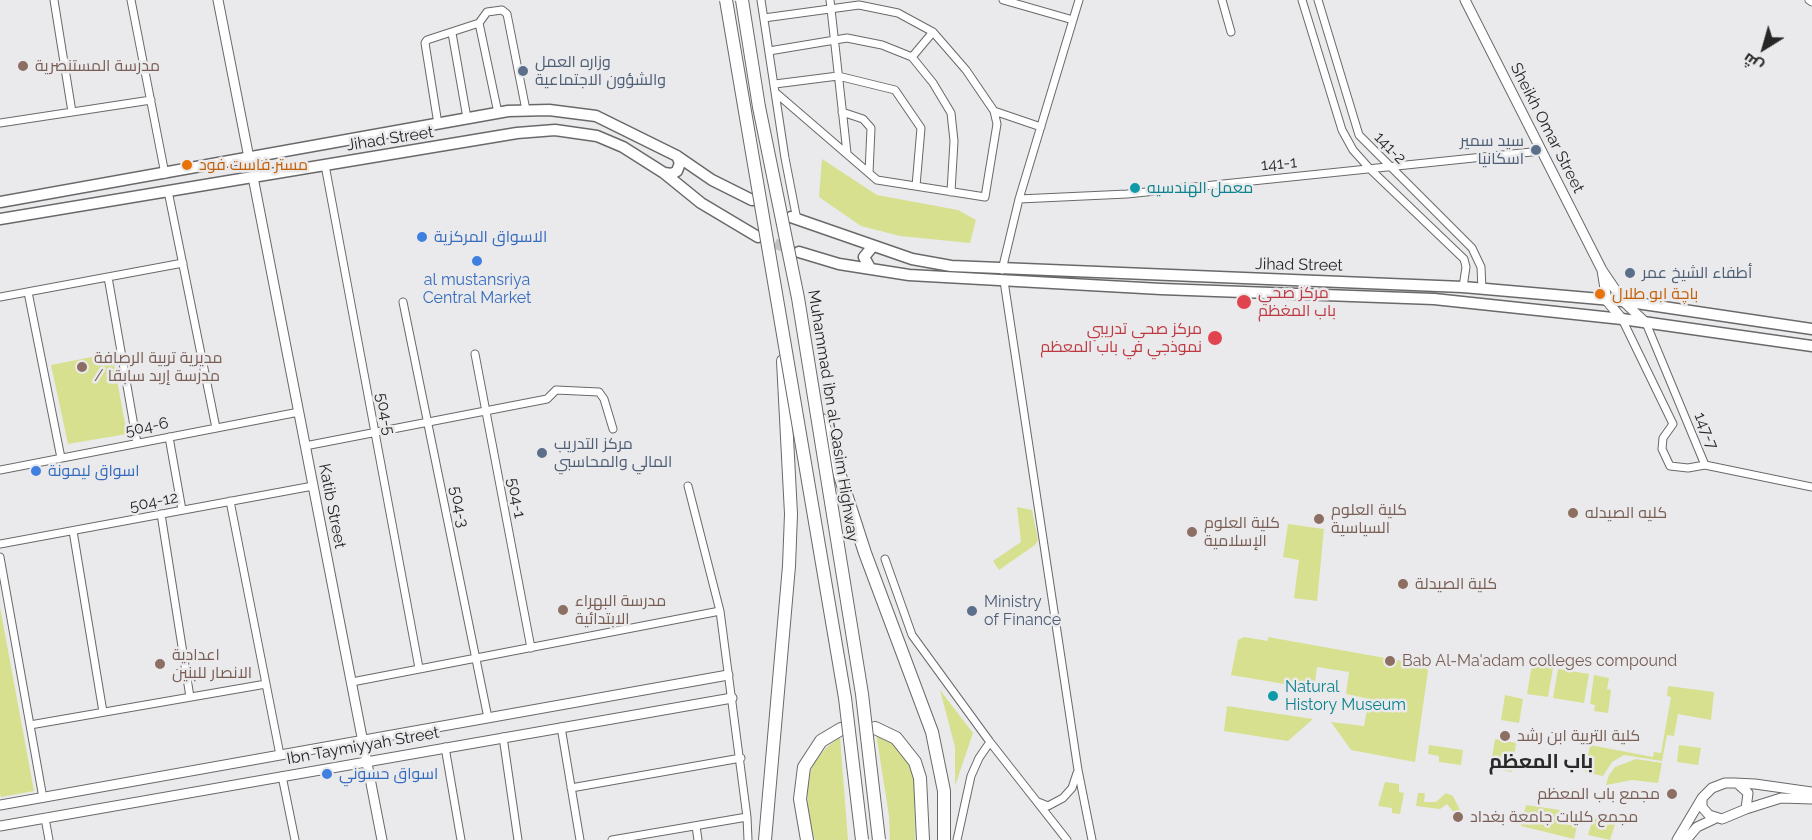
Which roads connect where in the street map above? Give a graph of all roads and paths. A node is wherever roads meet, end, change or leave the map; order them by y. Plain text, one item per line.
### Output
1 (54, 0) edge
2 (131, 0) edge
3 (218, 0) edge
4 (726, 0) edge
5 (742, 0) edge
6 (760, 0) edge
7 (1003, 0) edge
8 (1079, 0) edge
9 (1222, 0) edge
10 (1302, 0) edge
11 (1318, 0) edge
12 (1465, 0) edge
13 (860, 2) edge
14 (831, 4) edge
15 (764, 18) junction
16 (1073, 20) junction
17 (479, 23) junction
18 (933, 32) junction
19 (1231, 32) dead end
20 (452, 33) junction
21 (834, 39) junction
22 (769, 51) junction
23 (912, 57) junction
24 (838, 76) junction
25 (775, 84) junction
26 (776, 93) junction
27 (151, 100) junction
28 (526, 110) junction
29 (994, 111) junction
30 (72, 112) junction
31 (842, 112) junction
32 (498, 113) junction
33 (467, 118) junction
34 (0, 123) edge
35 (438, 123) junction
36 (1041, 127) junction
37 (1541, 151) junction
38 (847, 153) junction
39 (677, 156) junction
40 (249, 158) junction
41 (325, 165) junction
42 (1389, 167) junction
43 (1370, 169) junction
44 (869, 172) junction
45 (664, 173) junction
46 (165, 174) junction
47 (253, 177) junction
48 (916, 186) junction
49 (168, 191) junction
50 (951, 192) junction
51 (1019, 199) junction
52 (752, 200) dead end
53 (0, 202) edge
54 (0, 219) edge
55 (794, 219) joint
56 (758, 237) tunnel mouth
57 (873, 246) junction
58 (798, 252) tunnel mouth
59 (183, 263) junction
60 (870, 268) junction
61 (1002, 270) junction
62 (1602, 270) junction
63 (108, 277) junction
64 (1233, 279) junction
65 (1004, 281) junction
66 (1463, 287) junction
67 (1482, 289) junction
68 (1235, 291) junction
69 (28, 292) junction
70 (0, 297) edge
71 (1607, 301) junction
72 (1623, 301) junction
73 (404, 302) dead end
74 (1622, 319) junction
75 (1646, 323) junction
76 (1812, 329) edge
77 (782, 333) junction
78 (1812, 346) edge
79 (475, 354) dead end
80 (813, 393) junction
81 (486, 411) junction
82 (299, 412) junction
83 (428, 422) junction
84 (216, 428) junction
85 (613, 429) dead end
86 (375, 432) junction
87 (169, 437) junction
88 (137, 443) junction
89 (305, 446) junction
90 (62, 458) junction
91 (1705, 465) junction
92 (0, 470) edge
93 (313, 486) junction
94 (688, 486) dead end
95 (1812, 487) edge
96 (230, 501) junction
97 (182, 510) junction
98 (161, 514) junction
99 (73, 531) junction
100 (0, 544) edge
101 (0, 557) edge
102 (885, 559) dead end
103 (2, 584) edge
104 (720, 611) junction
105 (531, 648) junction
106 (476, 658) junction
107 (419, 668) junction
108 (728, 675) junction
109 (352, 682) junction
110 (266, 684) junction
111 (731, 693) junction
112 (190, 697) junction
113 (104, 712) junction
114 (488, 718) junction
115 (30, 725) junction
116 (561, 727) junction
117 (875, 728) dead end
118 (841, 729) dead end
119 (503, 737) junction
120 (363, 740) junction
121 (990, 742) junction
122 (445, 747) junction
123 (303, 751) junction
124 (280, 755) junction
125 (741, 758) junction
126 (367, 761) junction
127 (1078, 770) junction
128 (307, 772) junction
129 (282, 776) junction
130 (1738, 784) junction
131 (571, 788) junction
132 (1812, 792) edge
133 (43, 798) junction
134 (1702, 798) junction
135 (1812, 799) edge
136 (1037, 802) junction
137 (0, 805) edge
138 (1746, 809) junction
139 (747, 817) junction
140 (45, 818) junction
141 (1714, 819) junction
142 (0, 826) edge
143 (696, 826) junction
144 (636, 838) edge
145 (49, 840) edge
146 (295, 840) edge
147 (382, 840) edge
148 (461, 840) edge
149 (518, 840) edge
150 (580, 840) edge
151 (612, 840) edge
152 (698, 840) edge
153 (748, 840) edge
154 (765, 840) edge
155 (807, 840) edge
156 (862, 840) edge
157 (879, 840) edge
158 (923, 840) edge
159 (944, 840) edge
160 (957, 840) edge
161 (1067, 840) edge
162 (1092, 840) edge
163 (1677, 840) edge
164 (1686, 840) edge

1 - 30 street
2 - 27 street
3 - 40 street
4 - 77 highway, Muhammad ibn al-Qasim Highway, bridge
5 - 80 highway, Muhammad ibn al-Qasim Highway, bridge
6 - 15 street
7 - 16 street
8 - 16 street
9 - 19 street
10 - 43 street, 141-2
11 - 42 street, 141-2
12 - 37 street, Sheikh Omar Street
13 - 14 street
13 - 18 street
14 - 15 street
14 - 21 street
15 - 22 street
16 - 36 street
17 - 20 street
17 - 28 street
17 - 32 street
18 - 23 street
18 - 29 street
20 - 33 street
20 - 35 street
21 - 22 street
21 - 23 street
21 - 24 street
22 - 25 street
23 - 50 street
24 - 25 street
24 - 31 street
24 - 48 street
25 - 26 street
26 - 38 street
26 - 55 street
27 - 30 street
27 - 46 street
28 - 32 main road, Jihad Street
28 - 39 main road, Jihad Street
29 - 36 street
29 - 50 street
30 - 34 street
31 - 38 street
31 - 44 street
32 - 33 main road, Jihad Street
33 - 35 main road, Jihad Street
35 - 40 main road, Jihad Street
36 - 51 street
37 - 42 street, 141-1
37 - 62 street, Sheikh Omar Street
38 - 44 street
39 - 45 main road
39 - 52 main road, Jihad Street
40 - 46 main road, Jihad Street
41 - 45 main road, Jihad Street
41 - 47 main road, Jihad Street
41 - 86 street, 504-5
42 - 43 street, 141-1
42 - 67 street, 141-2
43 - 51 street, 141-1
43 - 66 street, 141-2
44 - 48 street
45 - 56 main road, Jihad Street
46 - 53 main road, Jihad Street
47 - 49 main road, Jihad Street
47 - 82 street, Katib Street
48 - 50 street
49 - 54 main road, Jihad Street
49 - 59 street
51 - 61 street
55 - 57 main road, Jihad Street
57 - 60 main road
57 - 61 main road, Jihad Street
58 - 60 main road, Jihad Street
59 - 63 street
59 - 84 street
60 - 65 main road, Jihad Street
61 - 64 main road, Jihad Street
62 - 71 street, Sheikh Omar Street
62 - 72 street, Sheikh Omar Street
63 - 69 street
63 - 88 street
64 - 66 main road, Jihad Street
64 - 68 main road
65 - 68 main road, Jihad Street
65 - 127 street
66 - 67 main road, Jihad Street
67 - 71 main road, Jihad Street
68 - 74 main road, Jihad Street
69 - 70 street
69 - 90 street
71 - 72 main road, Jihad Street
71 - 74 street
72 - 75 street, Sheikh Omar Street
72 - 76 main road, Jihad Street
73 - 83 street, 504-3
74 - 75 main road, Jihad Street
74 - 91 street, 147-7
75 - 78 main road, Jihad Street
75 - 91 street, 147-7
77 - 154 highway, bridge
77 - 156 highway, Muhammad ibn al-Qasim Highway, bridge
79 - 81 street, 504-1
80 - 157 highway, Muhammad ibn al-Qasim Highway, bridge
80 - 159 highway, bridge
81 - 83 street
81 - 85 street
81 - 105 street, 504-1
82 - 84 street, 504-6
82 - 89 street, Katib Street
83 - 86 street
83 - 106 street, 504-3
84 - 87 street, 504-6
86 - 89 street
86 - 107 street, 504-5
87 - 88 street, 504-6
87 - 97 street
88 - 90 street, 504-6
89 - 93 street, Katib Street
90 - 92 street, 504-6
91 - 95 street
93 - 96 street, 504-12
93 - 109 street, Katib Street
94 - 104 street
96 - 97 street, 504-12
96 - 110 street
97 - 98 street, 504-12
98 - 99 street, 504-12
98 - 112 street
99 - 100 street, 504-12
99 - 113 street
101 - 103 street
102 - 121 street
103 - 115 street
104 - 105 street
104 - 108 street
105 - 106 street
106 - 107 street
106 - 114 street, 504-3
107 - 109 street
108 - 111 street
108 - 114 street, Ibn Taymiyyah Street
109 - 120 street, Katib Street
110 - 112 street
110 - 124 street
111 - 116 street, Ibn Taymiyyah Street
111 - 125 street
112 - 113 street
113 - 115 street
114 - 120 street, Ibn Taymiyyah Street
115 - 133 street
116 - 119 street, Ibn Taymiyyah Street
116 - 131 street
117 - 158 highway
118 - 155 highway
119 - 122 street, Ibn Taymiyyah Street
119 - 149 street
120 - 123 street, Ibn Taymiyyah Street
120 - 126 street, Katib Street
121 - 136 street
121 - 160 street
122 - 126 street, Ibn Taymiyyah Street
122 - 148 street
123 - 124 street, Ibn Taymiyyah Street
123 - 128 street
124 - 133 street, Ibn Taymiyyah Street
125 - 131 street
125 - 139 street
126 - 128 street, Ibn Taymiyyah Street
126 - 147 street, Katib Street
127 - 136 street
127 - 162 street
128 - 129 street, Ibn Taymiyyah Street
129 - 140 street, Ibn Taymiyyah Street
129 - 146 street
130 - 132 street
130 - 134 street
130 - 138 street
131 - 150 street
133 - 137 street, Ibn Taymiyyah Street
134 - 141 street
134 - 163 street
135 - 138 street
136 - 161 street
138 - 141 street
139 - 143 street
139 - 153 street
140 - 142 street, Ibn Taymiyyah Street
140 - 145 street
141 - 164 street
143 - 144 street
143 - 152 street
144 - 151 street

